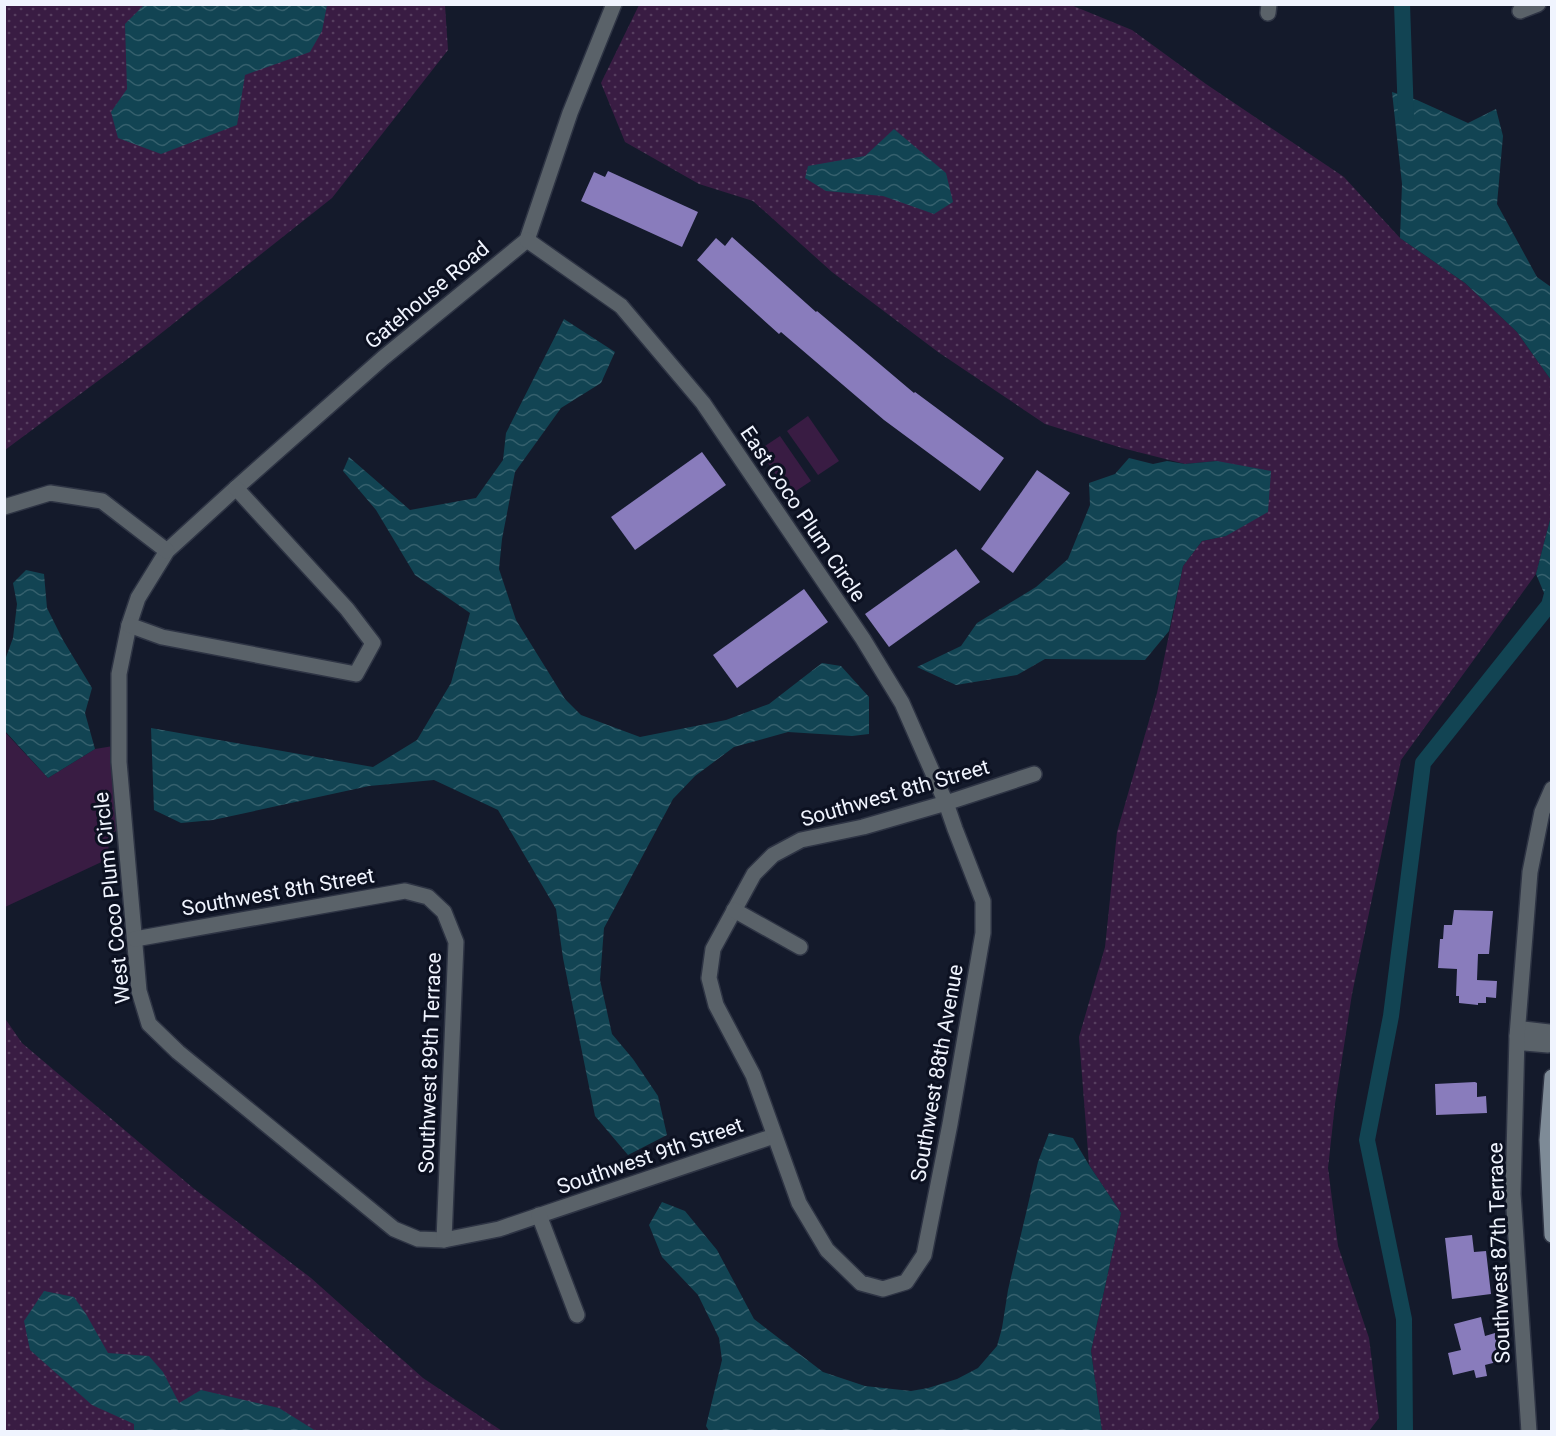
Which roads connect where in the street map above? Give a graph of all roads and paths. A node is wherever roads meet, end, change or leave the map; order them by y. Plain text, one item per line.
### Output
1 (614, 4) edge
2 (1538, 4) edge
3 (1520, 11) dead end
4 (527, 240) junction
5 (236, 488) junction
6 (4, 507) edge
7 (166, 551) junction
8 (129, 625) junction
9 (1034, 774) dead end
10 (1551, 789) edge
11 (946, 803) junction
12 (971, 868) joint
13 (428, 897) joint
14 (734, 910) junction
15 (135, 939) junction
16 (800, 947) dead end
17 (1551, 1034) edge
18 (1517, 1036) junction
19 (1551, 1041) edge
20 (1551, 1077) edge
21 (774, 1136) junction
22 (539, 1215) junction
23 (1551, 1235) edge
24 (444, 1240) junction
25 (577, 1315) dead end
26 (1529, 1431) edge

1 - 4 street
2 - 3 street
4 - 5 street, Gatehouse Road
4 - 11 street, East Coco Plum Circle
5 - 7 street, Gatehouse Road
5 - 8 street
6 - 7 street
7 - 8 street, West Coco Plum Circle
8 - 15 street, West Coco Plum Circle
9 - 11 street, Southwest 8th Street
10 - 18 street, Southwest 87th Terrace
11 - 12 street, East Coco Plum Circle
11 - 14 street, Southwest 8th Street
12 - 21 street, Southwest 88th Avenue
13 - 15 street, Southwest 8th Street
13 - 24 street, Southwest 89th Terrace
14 - 16 street
14 - 21 street, Southwest 8th Street
15 - 24 street, West Coco Plum Circle
17 - 18 street
18 - 19 street
18 - 26 street, Southwest 87th Terrace
20 - 23 main road
21 - 22 street, Southwest 9th Street
22 - 24 street, West Coco Plum Circle
22 - 25 street

